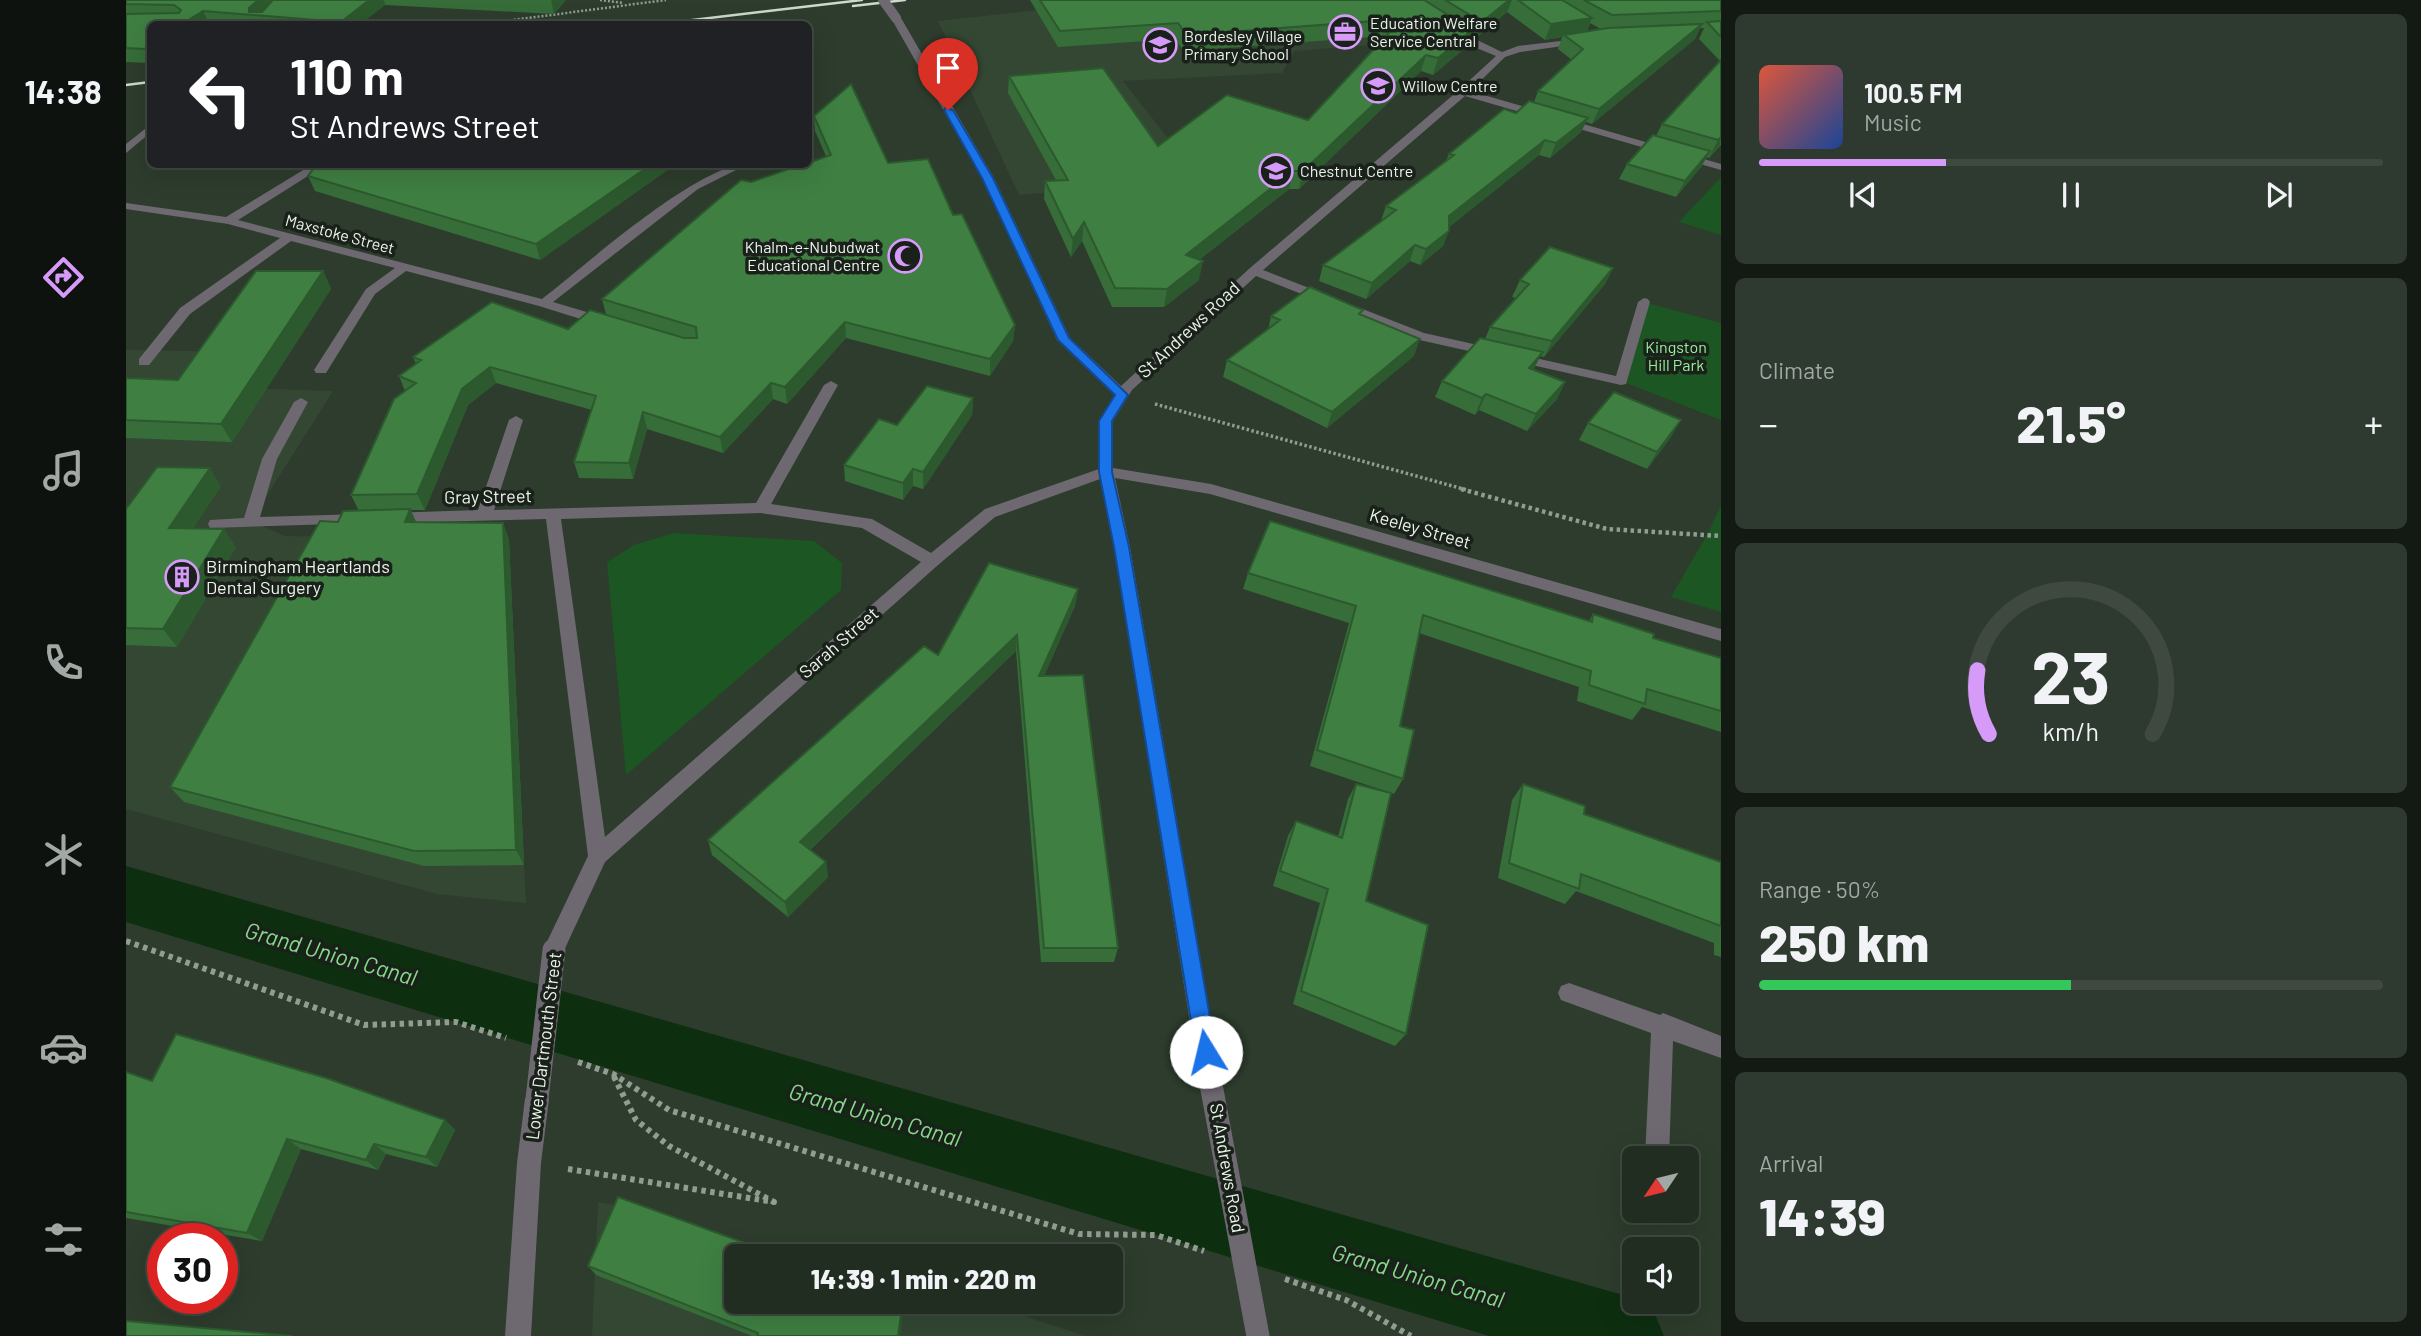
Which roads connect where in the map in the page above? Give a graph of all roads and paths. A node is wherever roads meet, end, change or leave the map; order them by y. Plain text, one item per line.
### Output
1 (600, 0) edge
2 (643, 0) edge
3 (666, 0) edge
4 (883, 0) edge
5 (1434, 20) edge
6 (505, 21) edge
7 (1602, 37) edge
8 (1502, 55) junction
9 (1463, 92) junction
10 (147, 131) edge
11 (126, 150) edge
12 (1721, 167) edge
13 (315, 168) edge
14 (734, 168) edge
15 (126, 206) edge
16 (229, 221) junction
17 (289, 237) junction
18 (404, 267) junction
19 (1254, 271) junction
20 (1644, 302) dead end
21 (544, 303) junction
22 (619, 326) edge
23 (144, 362) dead end
24 (321, 370) dead end
25 (831, 385) dead end
26 (1122, 395) junction
27 (301, 402) dead end
28 (516, 420) dead end
29 (1106, 472) junction
30 (761, 508) junction
31 (553, 515) junction
32 (484, 516) junction
33 (251, 521) junction
34 (216, 524) dead end
35 (1721, 536) edge
36 (932, 561) junction
37 (1721, 635) edge
38 (598, 856) junction
39 (126, 941) edge
40 (1569, 993) dead end
41 (1662, 1024) junction
42 (508, 1039) dead end
43 (1721, 1047) edge
44 (573, 1061) dead end
45 (613, 1074) junction
46 (1657, 1146) edge
47 (529, 1163) junction
48 (1207, 1252) dead end
49 (1283, 1278) dead end
50 (518, 1336) edge
51 (1258, 1336) edge
52 (1411, 1336) edge

1 - 2 path
3 - 6 path
4 - 26 street, bridge
5 - 8 street
7 - 8 street, St Andrews Road
8 - 9 street, St Andrews Road
9 - 12 street
9 - 19 street, St Andrews Road
10 - 11 street
13 - 16 street
14 - 21 street
15 - 16 street, Maxstoke Street
16 - 17 street, Maxstoke Street
17 - 18 street, Maxstoke Street
17 - 23 street
18 - 21 street, Maxstoke Street
18 - 24 street
19 - 20 street, St Andrews Road
19 - 26 street, St Andrews Road
21 - 22 street, Maxstoke Street
25 - 30 street
26 - 29 street, St Andrews Road
26 - 35 path
27 - 33 street
28 - 32 street
29 - 36 street, Sarah Street
29 - 37 street, Keeley Street
29 - 51 street, St Andrews Road, bridge
30 - 31 street, Gray Street
30 - 36 street, Gray Street
31 - 32 street, Gray Street
31 - 38 street
32 - 33 street, Gray Street
33 - 34 street, Gray Street
36 - 38 street, Sarah Street
38 - 47 street, Lower Dartmouth Street, bridge
39 - 42 path
40 - 41 street
41 - 43 street
41 - 46 street
44 - 45 path
45 - 47 path
45 - 48 path
47 - 50 street, Lower Dartmouth Street
49 - 52 path

